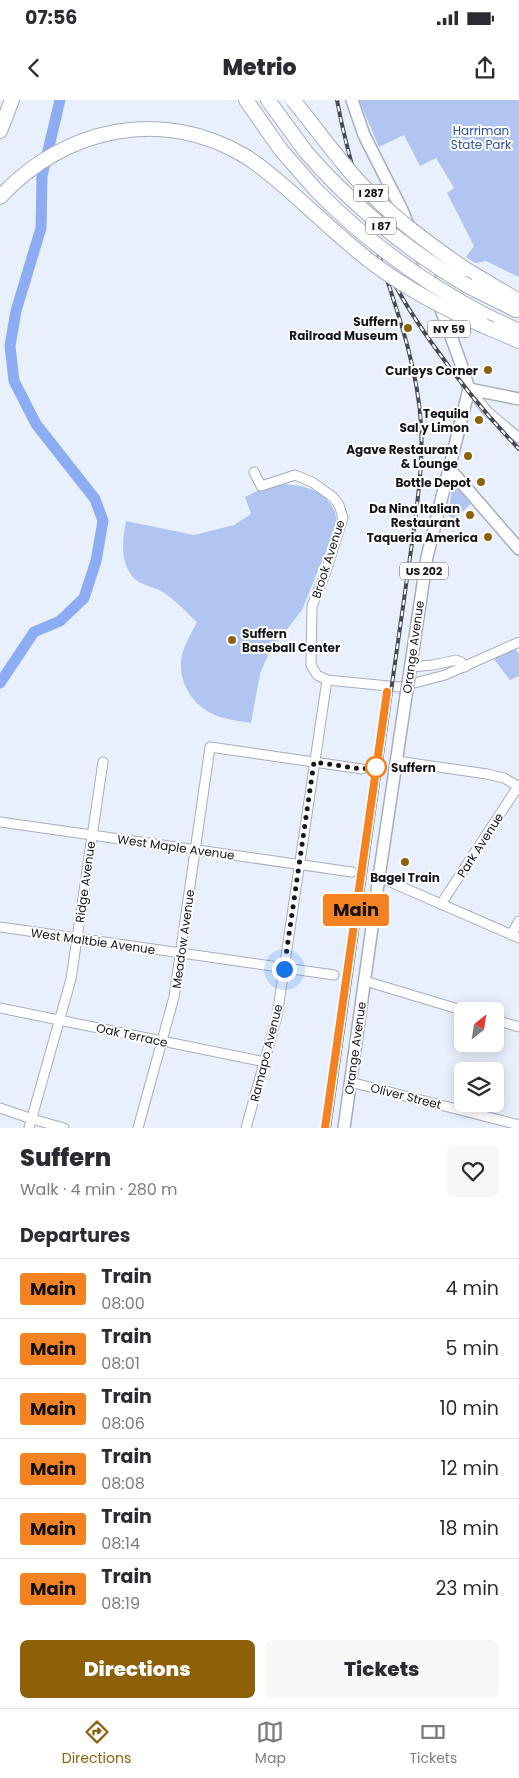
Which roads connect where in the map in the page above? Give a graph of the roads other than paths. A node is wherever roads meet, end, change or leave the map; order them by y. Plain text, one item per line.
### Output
1 (12, 100) edge
2 (246, 100) edge
3 (268, 100) edge
4 (293, 100) edge
5 (352, 100) edge
6 (0, 131) edge
7 (0, 197) edge
8 (519, 301) edge
9 (519, 311) edge
10 (519, 330) edge
11 (519, 341) edge
12 (469, 389) junction
13 (519, 399) edge
14 (519, 438) edge
15 (449, 468) junction
16 (254, 472) dead end
17 (519, 549) edge
18 (519, 642) edge
19 (465, 667) junction
20 (410, 672) junction
21 (327, 680) junction
22 (397, 761) junction
23 (103, 762) dead end
24 (314, 762) junction
25 (362, 769) dead end
26 (519, 786) edge
27 (0, 822) edge
28 (92, 835) junction
29 (196, 850) junction
30 (300, 865) junction
31 (352, 872) dead end
32 (379, 877) junction
33 (441, 904) junction
34 (519, 921) edge
35 (0, 927) edge
36 (515, 936) edge
37 (77, 938) junction
38 (181, 953) junction
39 (284, 969) junction
40 (334, 976) dead end
41 (365, 981) junction
42 (454, 1007) edge
43 (0, 1008) edge
44 (61, 1020) junction
45 (504, 1023) edge
46 (519, 1027) edge
47 (162, 1041) junction
48 (265, 1062) junction
49 (350, 1082) junction
50 (0, 1108) edge
51 (30, 1124) edge
52 (519, 1127) edge
53 (64, 1128) edge
54 (138, 1128) edge
55 (246, 1128) edge
56 (344, 1128) edge

1 - 6 highway
2 - 10 highway, I 87, bridge
3 - 9 highway, I 87, bridge
4 - 8 highway, I 287, bridge
5 - 12 main road, NY 59
7 - 11 highway, bridge
12 - 13 main road
12 - 14 street
12 - 15 main road, Orange Avenue / US 202
15 - 17 main road
15 - 20 main road, Orange Avenue / US 202
16 - 21 street, Brook Avenue
18 - 19 street
19 - 20 street
19 - 21 street
20 - 22 main road, Orange Avenue / US 202, bridge
21 - 24 street, Ramapo Avenue
22 - 26 street
22 - 32 main road, Orange Avenue / US 202
23 - 28 street, Ridge Avenue
24 - 25 street
24 - 29 street, Meadow Avenue
24 - 30 street, Ramapo Avenue
26 - 33 street, Park Avenue
27 - 28 street, West Maple Avenue
28 - 29 street, West Maple Avenue
28 - 37 street, Ridge Avenue
29 - 30 street, West Maple Avenue
29 - 38 street, Meadow Avenue
30 - 31 street, West Maple Avenue
30 - 39 street, Ramapo Avenue
32 - 33 street
32 - 41 main road, Orange Avenue / US 202
33 - 36 street
34 - 36 street
35 - 37 street, West Maltbie Avenue
37 - 38 street, West Maltbie Avenue
37 - 44 street, Ridge Avenue
38 - 39 street, West Maltbie Avenue
38 - 47 street, Meadow Avenue
39 - 40 street, West Maltbie Avenue
39 - 48 street, Ramapo Avenue
41 - 42 street
41 - 49 main road, Orange Avenue / US 202
43 - 44 street, Oak Terrace
44 - 47 street, Oak Terrace
44 - 51 street, Ridge Avenue
45 - 46 street
47 - 48 street, Oak Terrace
47 - 54 street, Meadow Avenue
48 - 55 street, Ramapo Avenue
49 - 52 street, Oliver Street
49 - 56 main road, Orange Avenue / US 202
50 - 51 street
51 - 53 street

